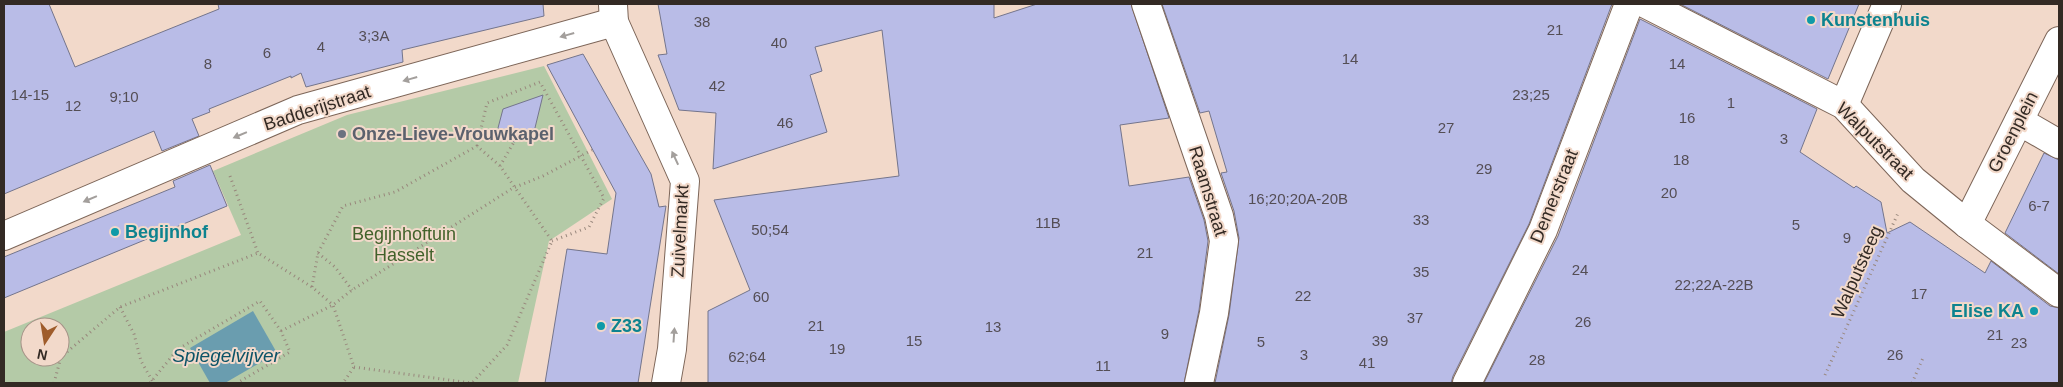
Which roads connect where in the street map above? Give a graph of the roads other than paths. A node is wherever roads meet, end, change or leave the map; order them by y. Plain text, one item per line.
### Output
1 (1146, 4) edge
2 (1629, 4) edge
3 (1646, 4) edge
4 (1886, 4) edge
5 (613, 13) edge
6 (2059, 41) edge
7 (1844, 105) junction
8 (2019, 121) junction
9 (2059, 144) edge
10 (1968, 224) junction
11 (4, 236) edge
12 (2059, 293) edge
13 (666, 383) edge
14 (1199, 383) edge
15 (1467, 383) edge

1 - 14 street, Raamstraat
2 - 15 street, Demerstraat
3 - 7 street, Walputstraat
4 - 7 street
5 -> 11 street, Badderijstraat
13 -> 5 street, Zuivelmarkt
6 - 8 street, Groenplein
7 - 10 street, Walputstraat
8 - 9 street
8 - 10 street, Groenplein
10 - 12 street, Walputstraat

